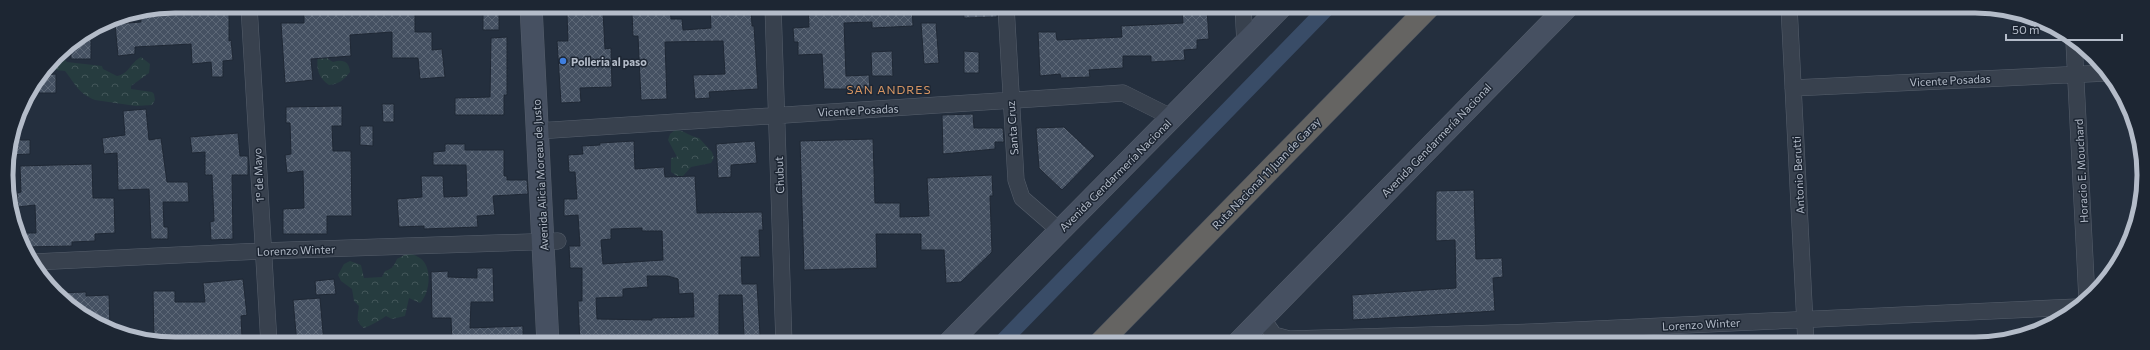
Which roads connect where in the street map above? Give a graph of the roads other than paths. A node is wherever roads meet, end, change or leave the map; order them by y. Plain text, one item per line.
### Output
1 (249, 13) edge
2 (532, 13) edge
3 (546, 13) edge
4 (773, 13) edge
5 (1006, 13) edge
6 (1243, 13) edge
7 (1275, 13) edge
8 (1423, 13) edge
9 (1561, 13) edge
10 (1789, 13) edge
11 (1245, 44) junction
12 (2074, 46) edge
13 (2101, 72) edge
14 (2076, 74) junction
15 (1793, 88) junction
16 (1010, 100) junction
17 (777, 114) junction
18 (1173, 118) junction
19 (544, 130) junction
20 (1060, 231) junction
21 (550, 242) junction
22 (262, 251) junction
23 (38, 262) edge
24 (2087, 293) edge
25 (2069, 307) edge
26 (1262, 318) junction
27 (1805, 319) junction
28 (268, 337) edge
29 (548, 337) edge
30 (562, 337) edge
31 (784, 337) edge
32 (955, 337) edge
33 (1106, 337) edge
34 (1244, 337) edge
35 (1282, 337) edge
36 (1546, 337) edge
37 (1806, 337) edge

1 - 22 street, 1° de Mayo
2 - 19 main road, Avenida Alicia Moreau de Justo
3 - 19 main road, Avenida Alicia Moreau de Justo
4 - 17 street, Chubut
5 - 16 street, Santa Cruz
6 - 11 street
7 - 11 main road, Avenida Gendarmería Nacional
8 - 33 highway, Ruta Nacional 11 Juan de Garay
9 - 26 main road, Avenida Gendarmería Nacional
10 - 15 street, Antonio Berutti
11 - 18 main road, Avenida Gendarmería Nacional
12 - 14 street, Horacio E. Mouchard
13 - 14 street, Vicente Posadas
14 - 15 street, Vicente Posadas
14 - 24 street, Horacio E. Mouchard
15 - 27 street, Antonio Berutti
16 - 17 street, Vicente Posadas
16 - 18 street, Vicente Posadas
16 - 20 street, Santa Cruz
17 - 19 street, Vicente Posadas
17 - 31 street, Chubut
18 - 20 main road, Avenida Gendarmería Nacional
19 - 21 main road, Avenida Alicia Moreau de Justo
20 - 32 main road, Avenida Gendarmería Nacional
21 - 22 street, Lorenzo Winter
21 - 29 main road, Avenida Alicia Moreau de Justo
21 - 30 main road, Avenida Alicia Moreau de Justo
22 - 23 street, Lorenzo Winter
22 - 28 street, 1° de Mayo
25 - 27 street, Lorenzo Winter
26 - 34 main road, Avenida Gendarmería Nacional
26 - 35 street, Lorenzo Winter
27 - 36 street, Lorenzo Winter
27 - 37 street, Antonio Berutti

